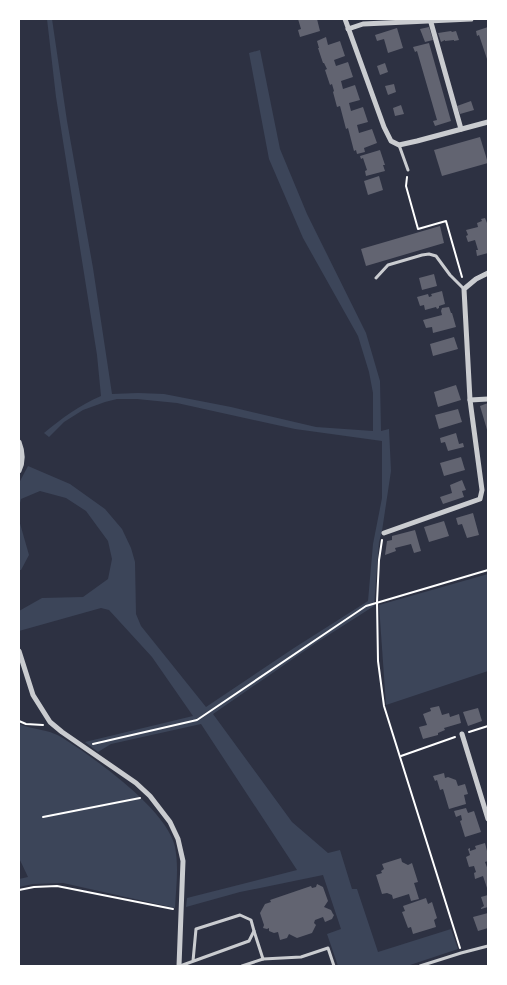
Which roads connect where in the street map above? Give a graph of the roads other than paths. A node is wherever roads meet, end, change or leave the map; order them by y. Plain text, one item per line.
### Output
1 (345, 19) edge
2 (472, 19) edge
3 (430, 20) edge
4 (348, 29) junction
5 (488, 122) edge
6 (461, 129) junction
7 (399, 145) junction
8 (408, 170) road end
9 (488, 272) edge
10 (376, 278) dead end
11 (464, 289) junction
12 (488, 399) edge
13 (470, 400) junction
14 (19, 442) edge
15 (19, 471) edge
16 (384, 533) road end
17 (19, 651) edge
18 (462, 734) road end
19 (488, 820) edge
20 (254, 931) junction
21 (488, 946) edge
22 (263, 959) junction
23 (192, 962) junction
24 (179, 966) edge
25 (242, 966) edge
26 (334, 966) edge
27 (420, 966) edge

1 - 4 street
2 - 3 street
3 - 4 street
3 - 6 street
4 - 7 street
5 - 6 street
6 - 7 street
7 - 8 lane
9 - 11 street
10 - 11 lane
11 - 13 street
12 - 13 street
13 - 16 street
14 - 15 street
17 - 24 street
18 - 19 street
20 - 22 lane
20 - 23 lane
20 - 23 lane
21 - 27 lane
22 - 25 lane
22 - 26 lane
23 - 24 lane

